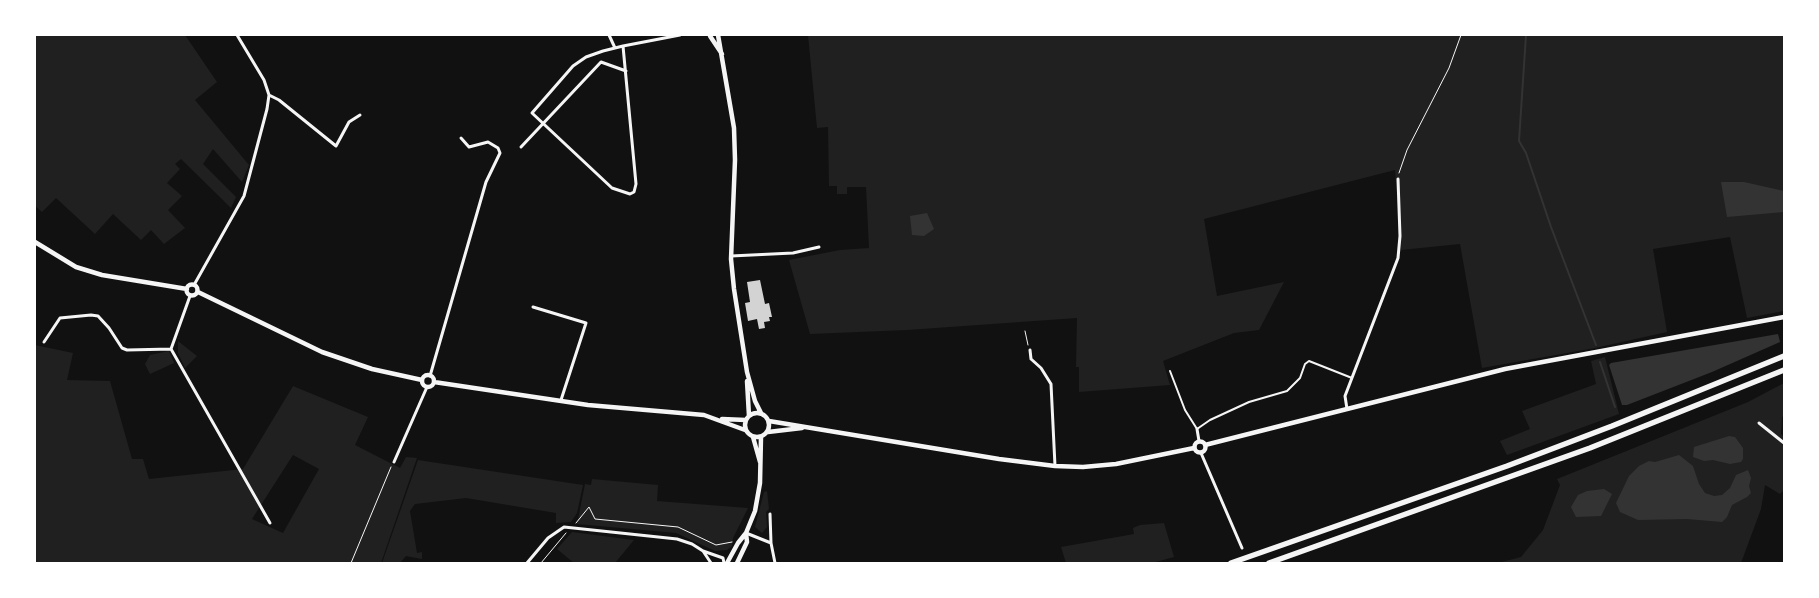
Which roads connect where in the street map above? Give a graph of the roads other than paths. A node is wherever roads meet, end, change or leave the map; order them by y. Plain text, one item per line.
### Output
1 (236, 35) edge
2 (609, 35) edge
3 (680, 35) edge
4 (713, 35) edge
5 (623, 46) junction
6 (615, 48) junction
7 (723, 56) junction
8 (626, 71) junction
9 (269, 95) junction
10 (360, 115) dead end
11 (544, 124) junction
12 (461, 138) dead end
13 (522, 148) dead end
14 (1398, 179) road end
15 (35, 242) edge
16 (819, 247) dead end
17 (731, 256) junction
18 (194, 285) junction
19 (187, 289) junction
20 (198, 292) junction
21 (190, 296) junction
22 (533, 307) dead end
23 (1784, 317) edge
24 (44, 342) dead end
25 (171, 349) junction
26 (1030, 350) road end
27 (1784, 356) edge
28 (1784, 370) edge
29 (1170, 371) dead end
30 (747, 372) junction
31 (430, 376) junction
32 (1352, 378) junction
33 (422, 380) junction
34 (434, 382) junction
35 (427, 387) junction
36 (561, 400) junction
37 (1347, 409) junction
38 (761, 413) junction
39 (748, 418) junction
40 (718, 419) junction
41 (769, 421) junction
42 (1759, 423) dead end
43 (806, 427) junction
44 (1197, 429) junction
45 (745, 430) junction
46 (768, 432) junction
47 (753, 437) junction
48 (761, 437) junction
49 (1199, 441) junction
50 (1784, 443) edge
51 (1205, 445) junction
52 (1194, 448) junction
53 (1201, 452) junction
54 (394, 462) road end
55 (761, 466) junction
56 (1054, 466) junction
57 (770, 514) dead end
58 (270, 523) dead end
59 (746, 533) junction
60 (771, 543) junction
61 (1242, 548) dead end
62 (703, 551) junction
63 (527, 563) edge
64 (711, 563) edge
65 (726, 563) edge
66 (736, 563) edge
67 (775, 563) edge
68 (1230, 563) edge
69 (1269, 563) edge

1 - 9 street
2 - 6 street
3 - 5 street
4 - 7 street
4 - 7 street
5 - 6 street
5 - 8 street
6 - 11 street
7 - 17 street
8 - 11 street
8 - 11 street
9 - 10 street
9 - 18 street
11 - 13 street
12 - 31 street
14 - 32 street
15 - 19 street
16 - 17 street
17 - 30 street
18 - 19 street
18 - 20 street
19 - 21 street
20 - 21 street
20 - 33 street
21 - 25 street
22 - 36 street
23 - 37 street
24 - 25 street
25 - 58 street
26 - 56 street
27 - 68 highway
28 - 69 highway
29 - 44 lane
30 - 38 street
30 - 39 street
31 - 33 street
31 - 34 street
32 - 37 street
32 - 44 lane
33 - 35 street
34 - 35 street
34 - 36 street
35 - 54 street
36 - 40 street
37 - 51 street
38 - 39 street
38 - 41 street
39 - 40 street
39 - 45 street
40 - 45 street
41 - 43 street
41 - 46 street
42 - 50 street
43 - 46 street
43 - 56 street
44 - 49 street
45 - 47 street
46 - 48 street
47 - 48 street
47 - 55 street
48 - 55 street
49 - 51 street
49 - 52 street
51 - 53 street
52 - 53 street
52 - 56 street
53 - 61 street
55 - 59 street
57 - 60 street
59 - 60 street
59 - 65 street
59 - 66 street
60 - 67 street
62 - 63 street
62 - 64 street
62 - 65 street

